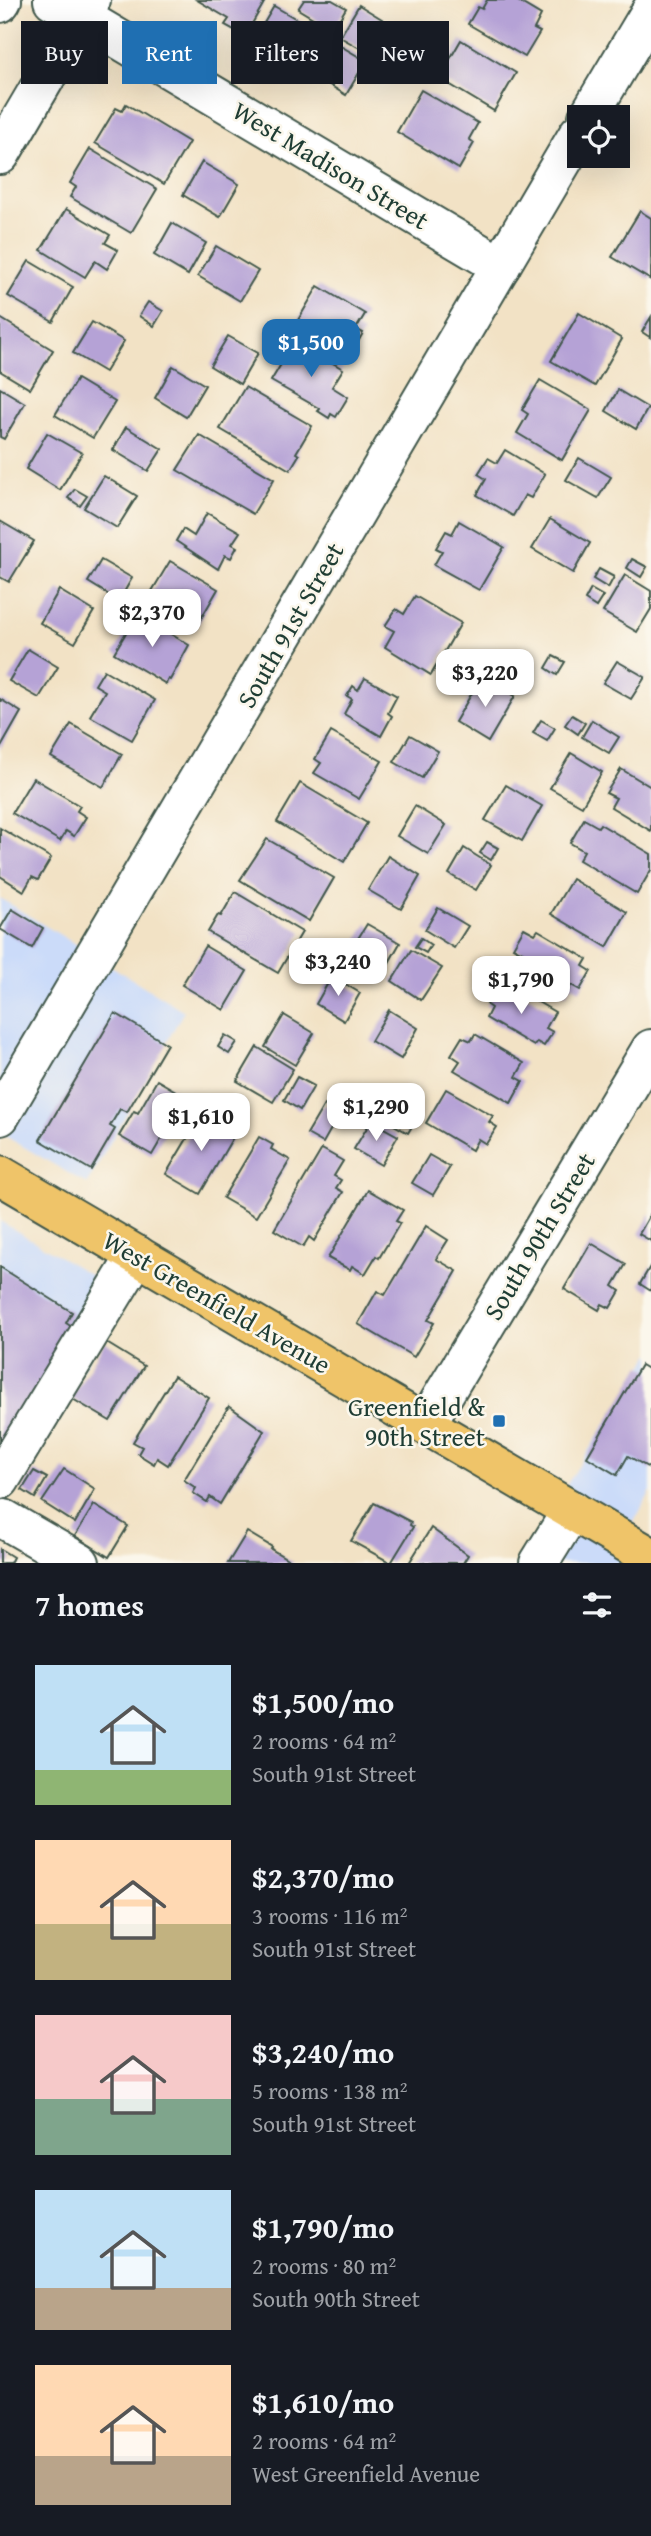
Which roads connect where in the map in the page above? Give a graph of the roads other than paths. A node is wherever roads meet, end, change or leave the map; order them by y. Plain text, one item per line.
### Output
1 (75, 6) edge
2 (651, 11) edge
3 (595, 105) edge
4 (567, 153) edge
5 (0, 155) edge
6 (501, 266) junction
7 (651, 1049) edge
8 (0, 1116) edge
9 (0, 1175) edge
10 (137, 1255) junction
11 (426, 1423) junction
12 (0, 1480) edge
13 (572, 1510) junction
14 (4, 1519) dead end
15 (651, 1557) edge
16 (80, 1563) edge
17 (539, 1563) edge

1 - 5 street
1 - 6 street, West Madison Street
2 - 3 street
4 - 6 street, South 91st Street
6 - 8 street, South 91st Street
7 - 11 street, South 90th Street
9 - 10 main road, West Greenfield Avenue
10 - 11 main road, West Greenfield Avenue
10 - 12 street
11 - 13 main road, West Greenfield Avenue
13 - 15 main road, West Greenfield Avenue
13 - 17 street
14 - 16 street

